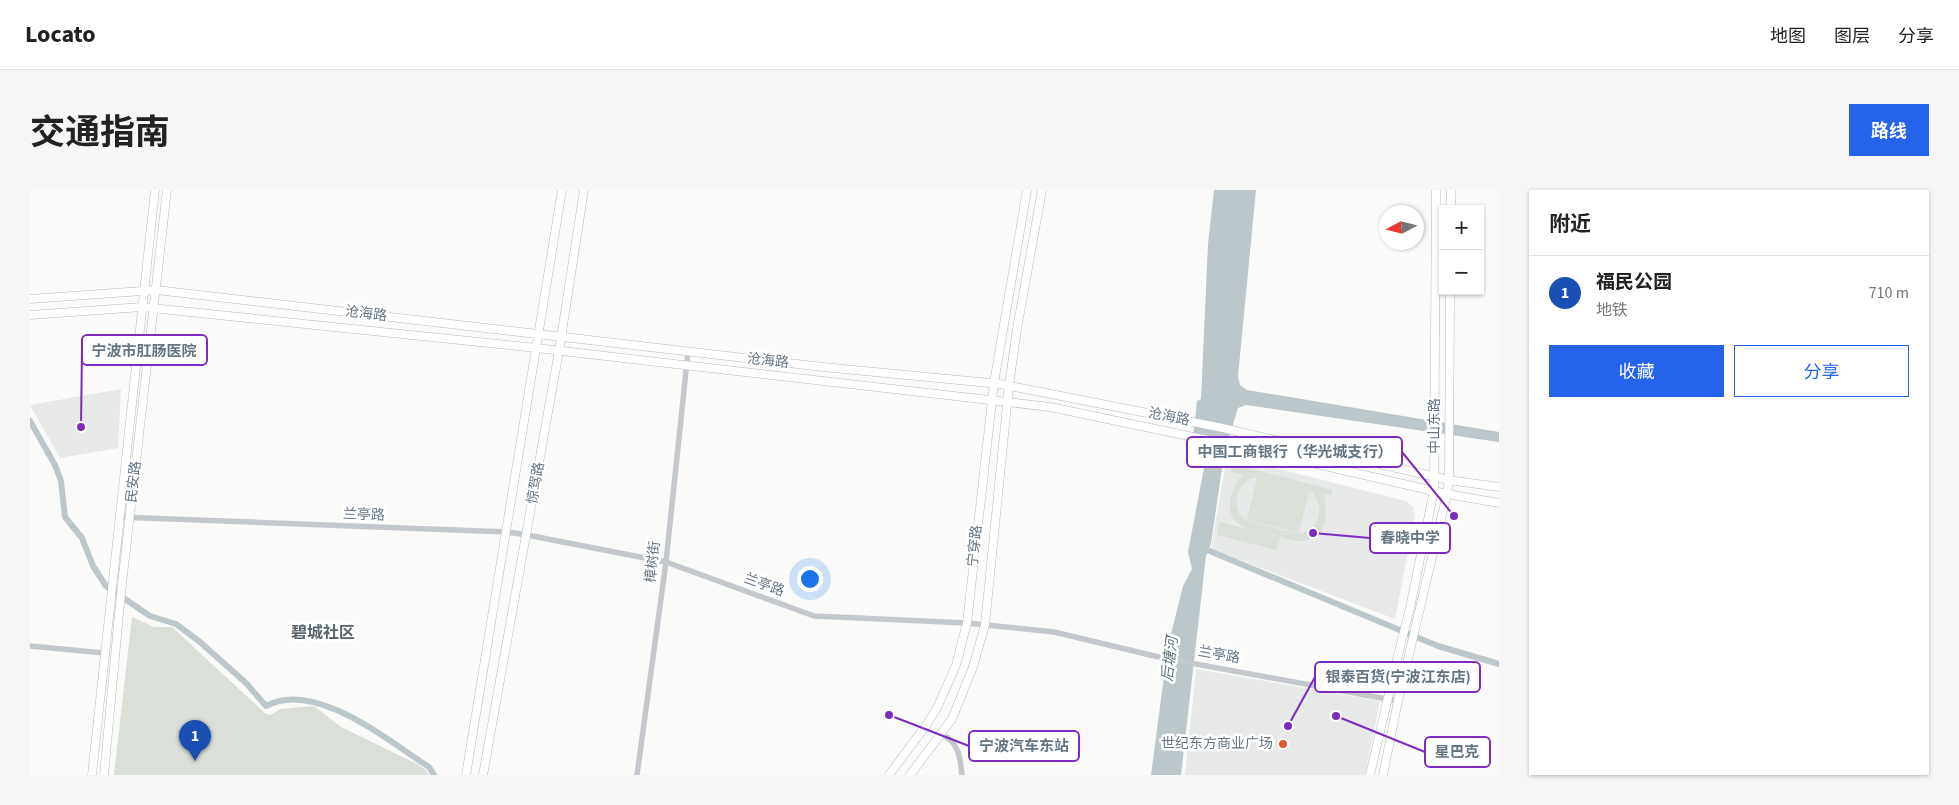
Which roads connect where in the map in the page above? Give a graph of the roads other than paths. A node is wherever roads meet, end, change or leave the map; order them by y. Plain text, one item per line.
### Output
1 (155, 190) edge
2 (167, 190) edge
3 (562, 190) edge
4 (584, 190) edge
5 (1027, 190) edge
6 (1042, 190) edge
7 (1436, 190) edge
8 (1451, 190) edge
9 (1451, 205) edge
10 (144, 290) junction
11 (156, 290) junction
12 (1450, 295) edge
13 (30, 299) edge
14 (142, 307) junction
15 (154, 308) junction
16 (30, 315) edge
17 (538, 334) junction
18 (561, 337) junction
19 (536, 348) junction
20 (559, 351) junction
21 (688, 352) junction
22 (687, 366) junction
23 (994, 383) junction
24 (1009, 385) junction
25 (992, 400) junction
26 (1008, 402) junction
27 (1434, 476) junction
28 (1449, 480) junction
29 (1499, 487) edge
30 (1434, 490) junction
31 (1448, 494) junction
32 (1499, 502) edge
33 (119, 517) junction
34 (130, 518) junction
35 (506, 532) junction
36 (527, 535) junction
37 (666, 562) junction
38 (967, 623) junction
39 (985, 625) junction
40 (30, 646) edge
41 (104, 654) junction
42 (1386, 699) junction
43 (1398, 701) junction
44 (941, 734) junction
45 (92, 775) edge
46 (104, 775) edge
47 (466, 775) edge
48 (483, 775) edge
49 (637, 775) edge
50 (889, 775) edge
51 (910, 775) edge
52 (962, 775) edge
53 (1370, 775) edge
54 (1383, 775) edge

1 - 10 main road, 民安路
2 - 11 main road, 民安路
3 - 17 main road, 惊驾路
4 - 18 main road, 惊驾路
5 - 23 main road, 宁穿路
6 - 24 main road, 宁穿路
7 - 27 main road, 中山东路
8 - 9 main road
10 - 11 main road, 沧海路
10 - 13 main road, 沧海路
10 - 14 main road, 民安路
11 - 15 main road, 民安路
11 - 17 main road, 沧海路
12 - 28 main road, 中山东路
14 - 15 main road, 沧海路
14 - 16 main road, 沧海路
14 - 33 main road, 民安路
15 - 19 main road, 沧海路
15 - 34 main road, 民安路
17 - 18 main road, 沧海路
17 - 19 main road, 惊驾路
18 - 20 main road, 惊驾路
18 - 21 main road, 沧海路
19 - 20 main road, 沧海路
19 - 35 main road, 惊驾路
20 - 22 main road, 沧海路
20 - 36 main road, 惊驾路
21 - 22 street, 樟树街
21 - 23 main road, 沧海路
22 - 25 main road, 沧海路
22 - 37 street, 樟树街
23 - 24 main road, 沧海路
23 - 25 main road, 宁穿路
24 - 26 main road, 宁穿路
24 - 27 main road, 沧海路
25 - 26 main road, 沧海路
25 - 38 main road, 宁穿路
26 - 30 main road, 沧海路
26 - 39 main road, 宁穿路
27 - 28 main road, 沧海路
27 - 30 main road, 中山东路
28 - 29 main road, 沧海路
28 - 31 main road, 中山东路
30 - 31 main road, 沧海路
30 - 42 main road, 中山东路, bridge
31 - 32 main road, 沧海路
31 - 43 main road, 中山东路
33 - 34 street, 兰亭路
33 - 41 main road, 民安路
34 - 35 street, 兰亭路
34 - 46 main road, 民安路, bridge
35 - 36 street, 兰亭路
35 - 47 main road, 惊驾路
36 - 37 street, 兰亭路
36 - 48 main road, 惊驾路
37 - 38 street, 兰亭路
37 - 49 street, 樟树街
38 - 39 street, 兰亭路
38 - 50 main road, 宁穿路
39 - 42 street, 兰亭路
39 - 44 main road, 宁穿路
40 - 41 street
41 - 45 main road, 民安路
42 - 43 street, 兰亭路
42 - 53 main road, 中山东路
43 - 54 main road, 中山东路
44 - 51 main road, 宁穿路
44 - 52 street

